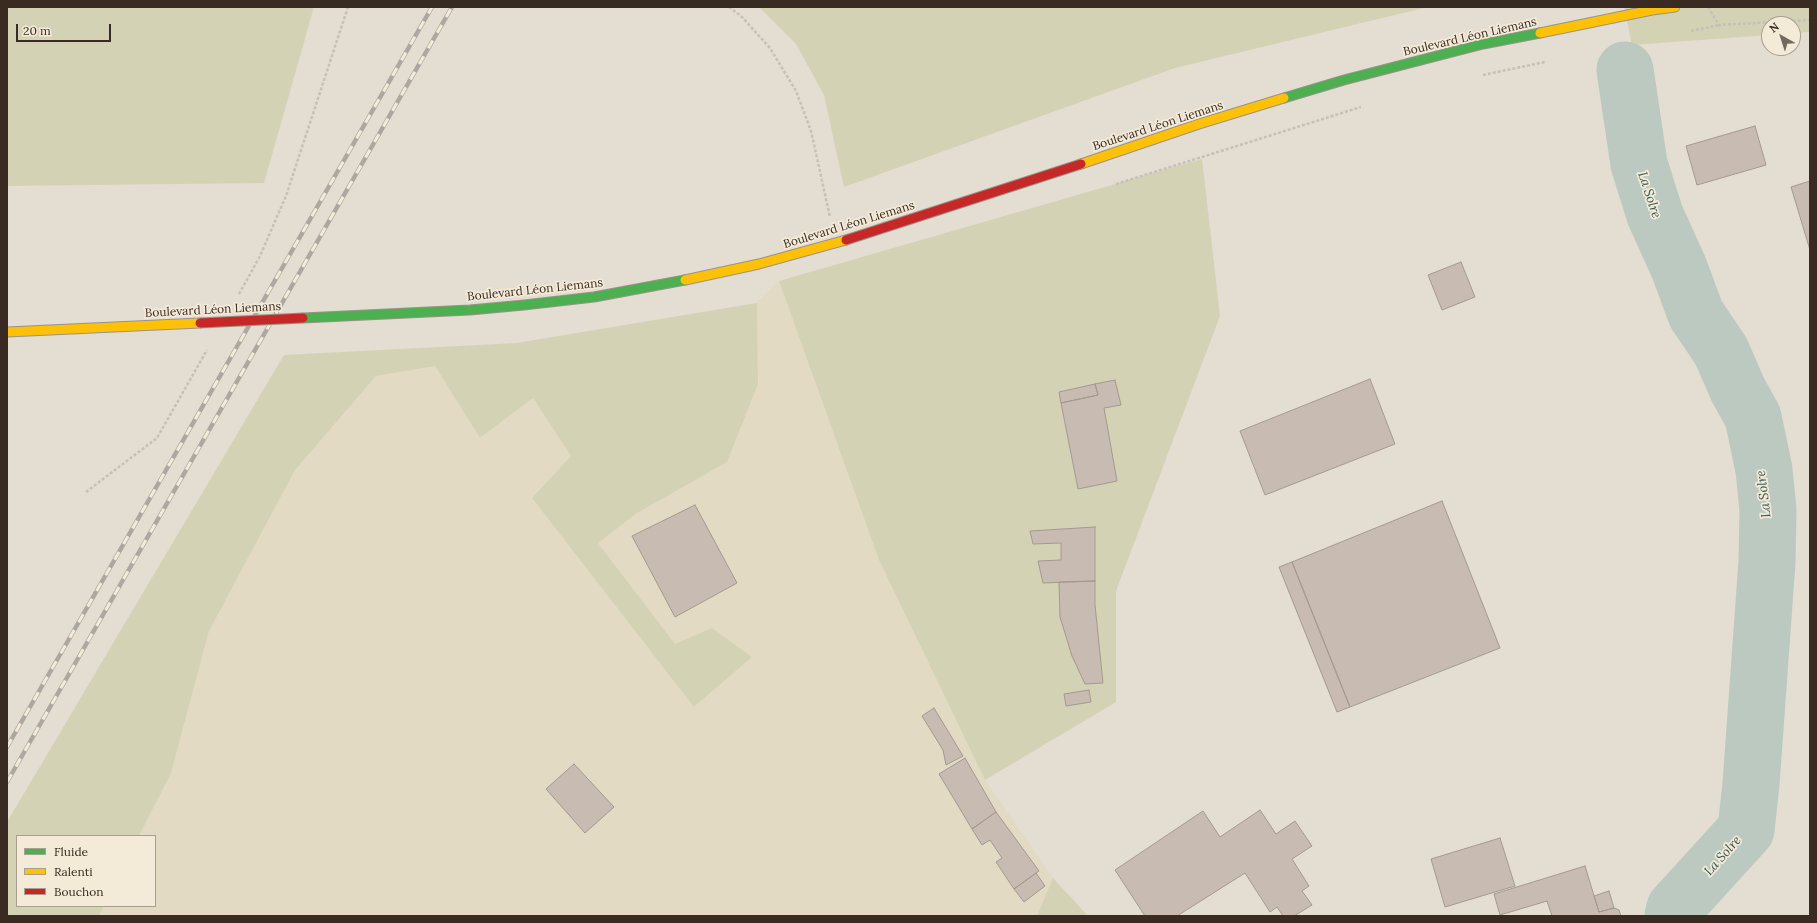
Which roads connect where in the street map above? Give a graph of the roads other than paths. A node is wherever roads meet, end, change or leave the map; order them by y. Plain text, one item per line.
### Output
1 (1675, 7) edge
2 (7, 332) edge

1 - 2 main road, Boulevard Léon Liemans, bridge

